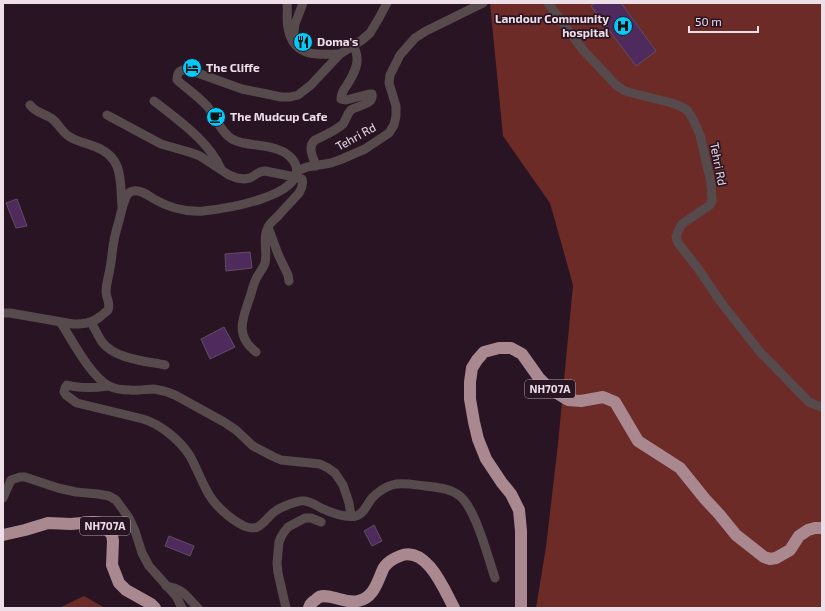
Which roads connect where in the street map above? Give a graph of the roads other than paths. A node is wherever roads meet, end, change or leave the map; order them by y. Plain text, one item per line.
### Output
1 (287, 3) edge
2 (304, 3) edge
3 (387, 3) edge
4 (484, 3) edge
5 (548, 3) edge
6 (293, 42) junction
7 (353, 45) junction
8 (340, 54) junction
9 (154, 101) dead end
10 (30, 105) dead end
11 (107, 115) dead end
12 (316, 166) junction
13 (220, 169) junction
14 (296, 174) junction
15 (122, 208) junction
16 (268, 226) junction
17 (289, 281) dead end
18 (3, 313) edge
19 (91, 322) junction
20 (61, 323) junction
21 (256, 352) dead end
22 (165, 365) dead end
23 (108, 386) junction
24 (822, 407) edge
25 (3, 498) edge
26 (351, 516) junction
27 (321, 522) dead end
28 (822, 528) edge
29 (3, 535) edge
30 (495, 578) dead end
31 (166, 586) junction
32 (155, 608) edge
33 (182, 608) edge
34 (198, 608) edge
35 (286, 608) edge
36 (309, 608) edge
37 (454, 608) edge
38 (521, 608) edge

1 - 6 street
2 - 6 street
3 - 7 street
4 - 12 street, Tehri Rd
5 - 24 street, Tehri Rd
6 - 8 street
7 - 8 street
7 - 12 street
8 - 14 street
9 - 13 street
10 - 15 street
11 - 13 street
12 - 14 street, Tehri Rd
13 - 14 street
14 - 15 street
14 - 16 street
15 - 19 street
16 - 17 street
16 - 21 street
18 - 20 street
19 - 20 street
19 - 22 street
20 - 23 street
23 - 26 street
23 - 26 street
25 - 31 street
26 - 30 street
27 - 35 street
28 - 38 highway, NH707A
29 - 32 highway, NH707A
31 - 33 street
31 - 34 street
36 - 37 highway

